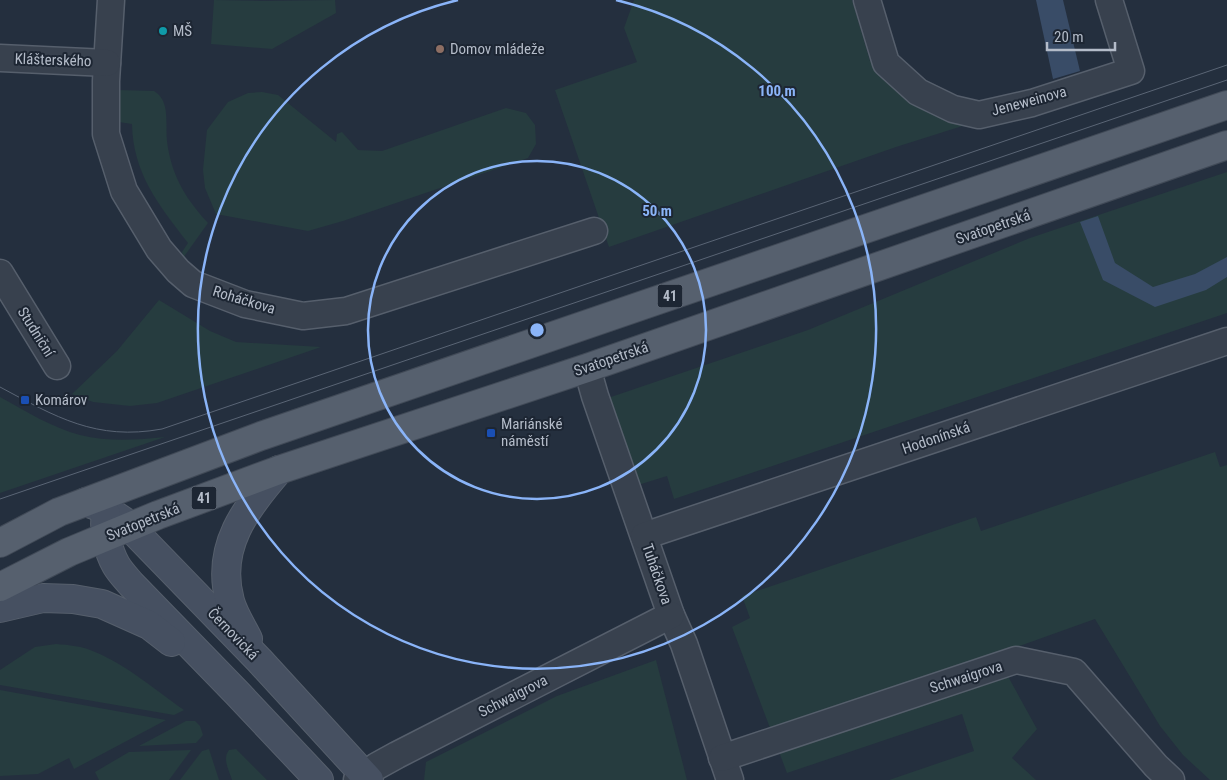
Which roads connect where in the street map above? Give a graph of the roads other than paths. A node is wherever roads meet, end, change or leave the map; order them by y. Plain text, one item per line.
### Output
1 (111, 0) edge
2 (866, 0) edge
3 (1109, 0) edge
4 (0, 58) edge
5 (107, 63) junction
6 (1227, 105) edge
7 (1227, 145) edge
8 (594, 231) dead end
9 (0, 273) edge
10 (1227, 341) edge
11 (57, 366) dead end
12 (587, 368) junction
13 (279, 470) junction
14 (109, 513) junction
15 (644, 536) junction
16 (0, 543) edge
17 (0, 587) edge
18 (0, 608) edge
19 (671, 615) junction
20 (259, 660) junction
21 (237, 693) junction
22 (726, 769) edge
23 (363, 778) edge
24 (318, 780) edge
25 (1171, 780) edge

1 - 5 street, Roháčkova
2 - 3 street, Jeneweinova
4 - 5 street, Klášterského
5 - 8 street, Roháčkova
6 - 14 main road, Svatopetrská / 41
7 - 12 main road, Svatopetrská / 41
9 - 11 street, Studniční
10 - 15 street, Hodonínská
12 - 13 main road, Svatopetrská / 41
12 - 15 street, Tuháčkova
13 - 14 main road, Svatopetrská / 41
13 - 20 main road
14 - 16 main road, Svatopetrská / 41
14 - 17 main road, Svatopetrská / 41
14 - 20 main road, Černovická
14 - 21 main road
15 - 19 street, Tuháčkova
18 - 21 main road
19 - 22 street, Tuháčkova
19 - 23 street, Schwaigrova
20 - 23 main road, Černovická
21 - 24 main road
22 - 25 street, Schwaigrova

